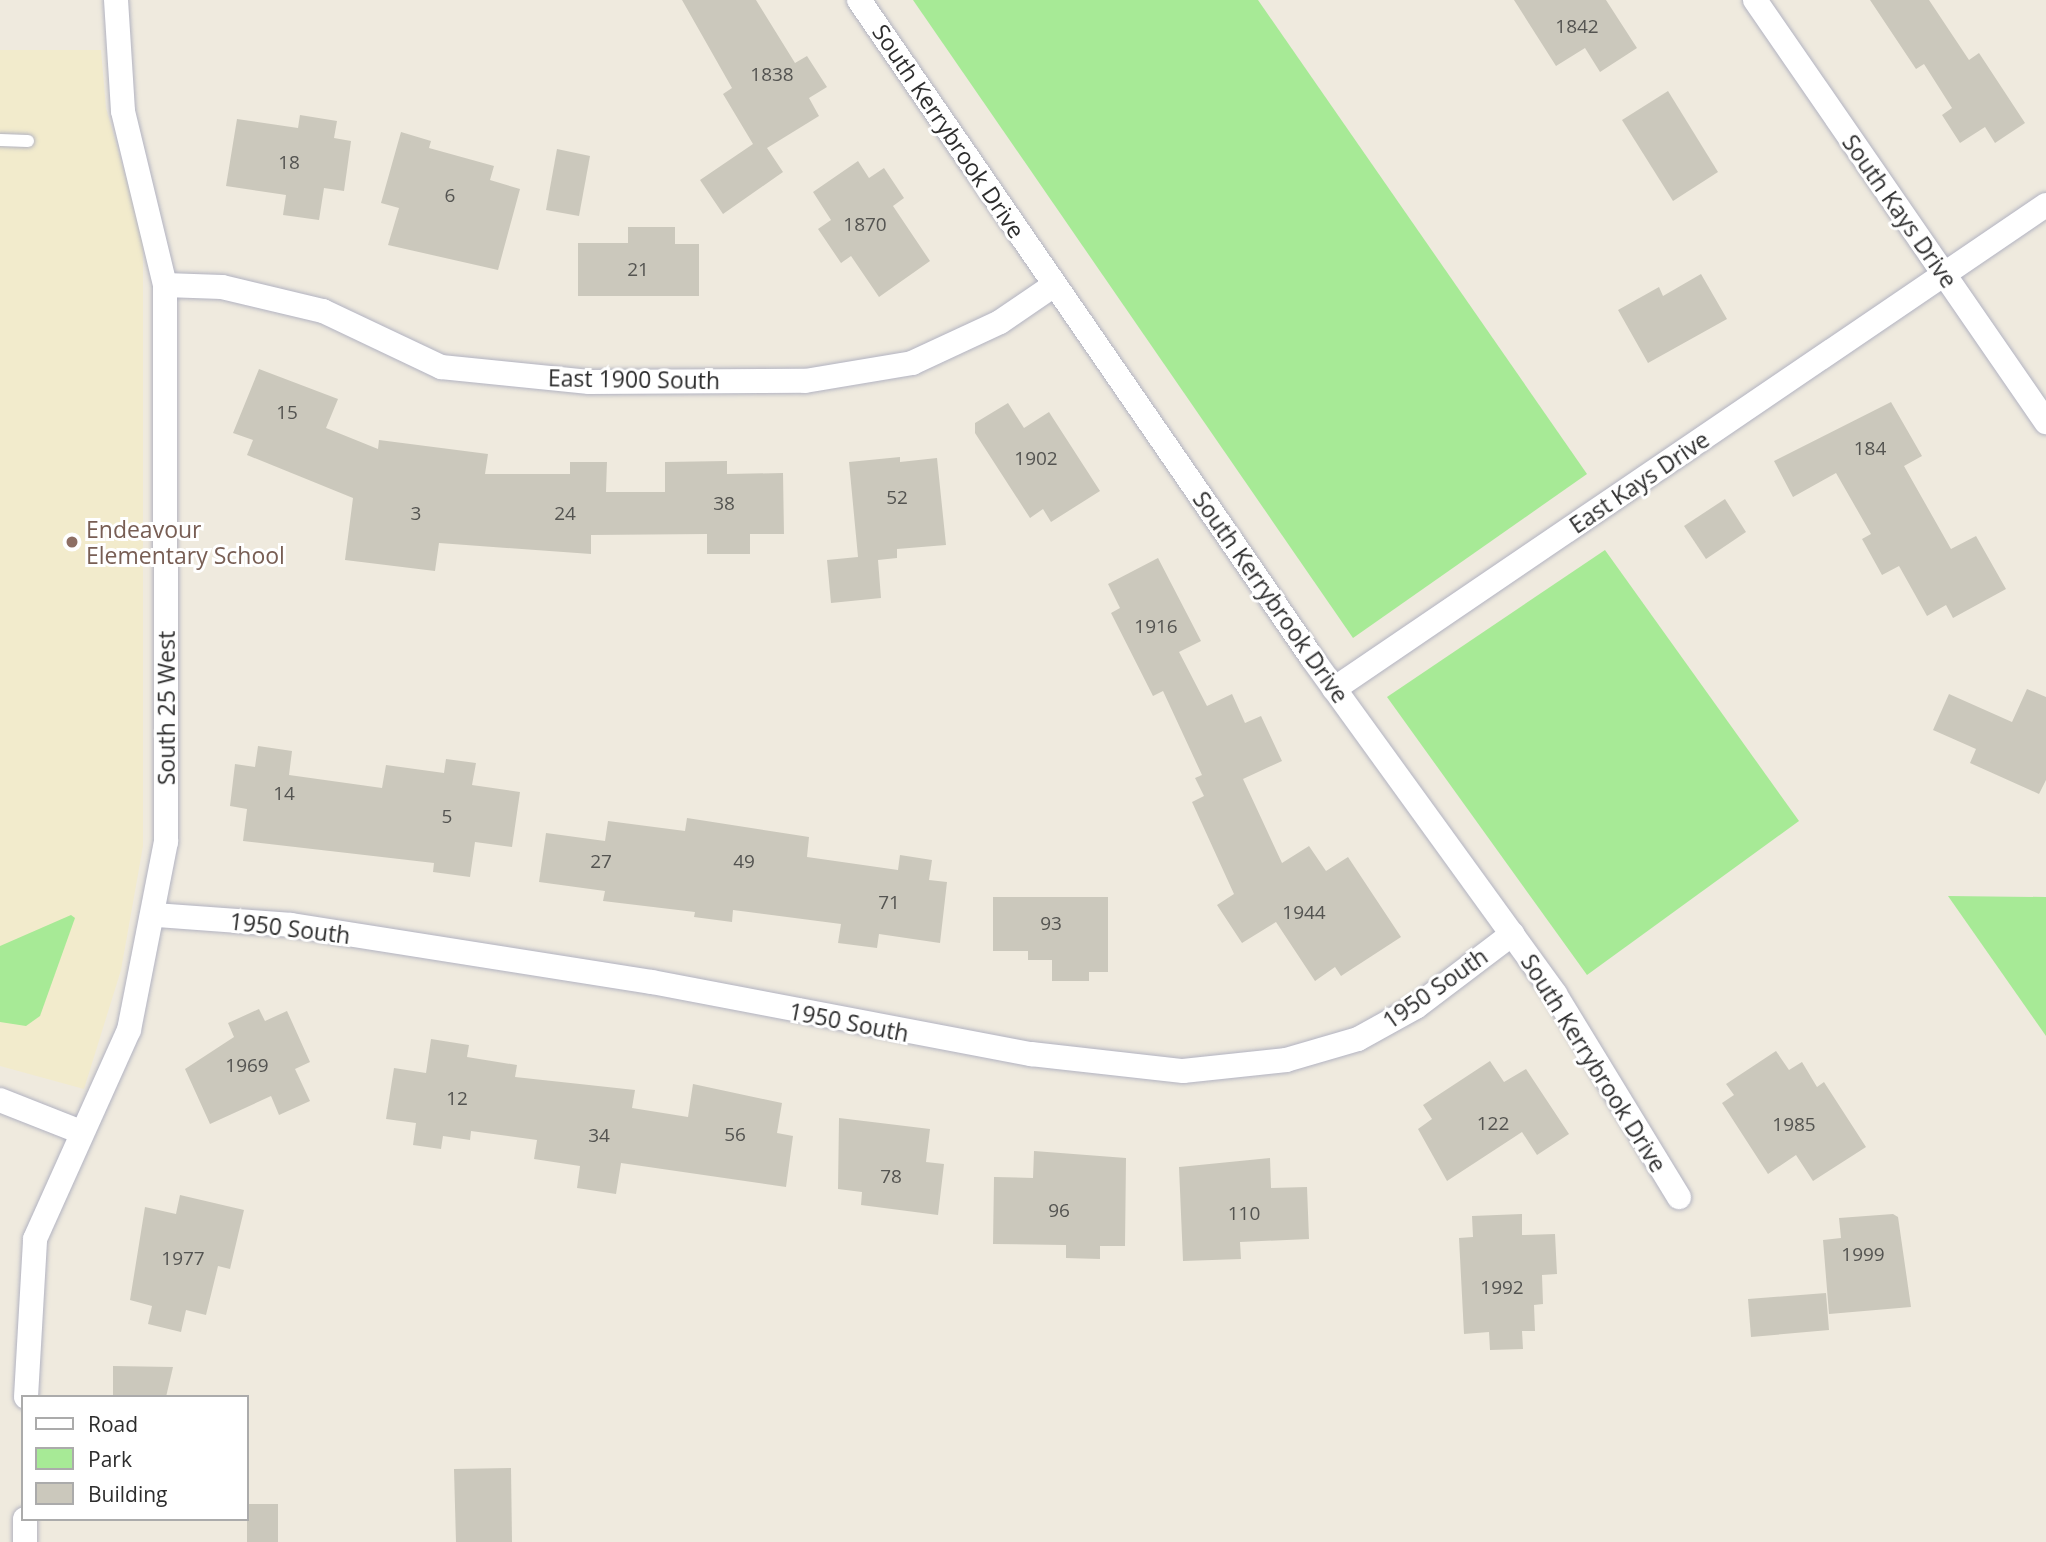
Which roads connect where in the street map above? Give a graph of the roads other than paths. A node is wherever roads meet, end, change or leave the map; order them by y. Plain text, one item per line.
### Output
1 (116, 0) edge
2 (859, 0) edge
3 (1755, 0) edge
4 (0, 140) edge
5 (28, 141) dead end
6 (2046, 205) edge
7 (1945, 275) junction
8 (165, 285) junction
9 (1054, 285) junction
10 (2046, 422) edge
11 (1334, 689) junction
12 (156, 915) junction
13 (1511, 934) junction
14 (0, 1100) edge
15 (81, 1132) junction
16 (1679, 1197) dead end
17 (26, 1395) edge
18 (25, 1521) edge
19 (25, 1542) edge

1 - 8 street, South 25 West
2 - 9 street, South Kerrybrook Drive
3 - 7 street, South Kays Drive
4 - 5 lane
6 - 7 street, East Kays Drive
7 - 10 street, South Kays Drive
7 - 11 street, East Kays Drive
8 - 9 street, East 1900 South
8 - 12 street, South 25 West
9 - 11 street, South Kerrybrook Drive
11 - 13 street, South Kerrybrook Drive
12 - 13 street, 1950 South
12 - 15 street, South 25 West
13 - 16 street, South Kerrybrook Drive
14 - 15 street
15 - 17 street, South 25 West
18 - 19 street

